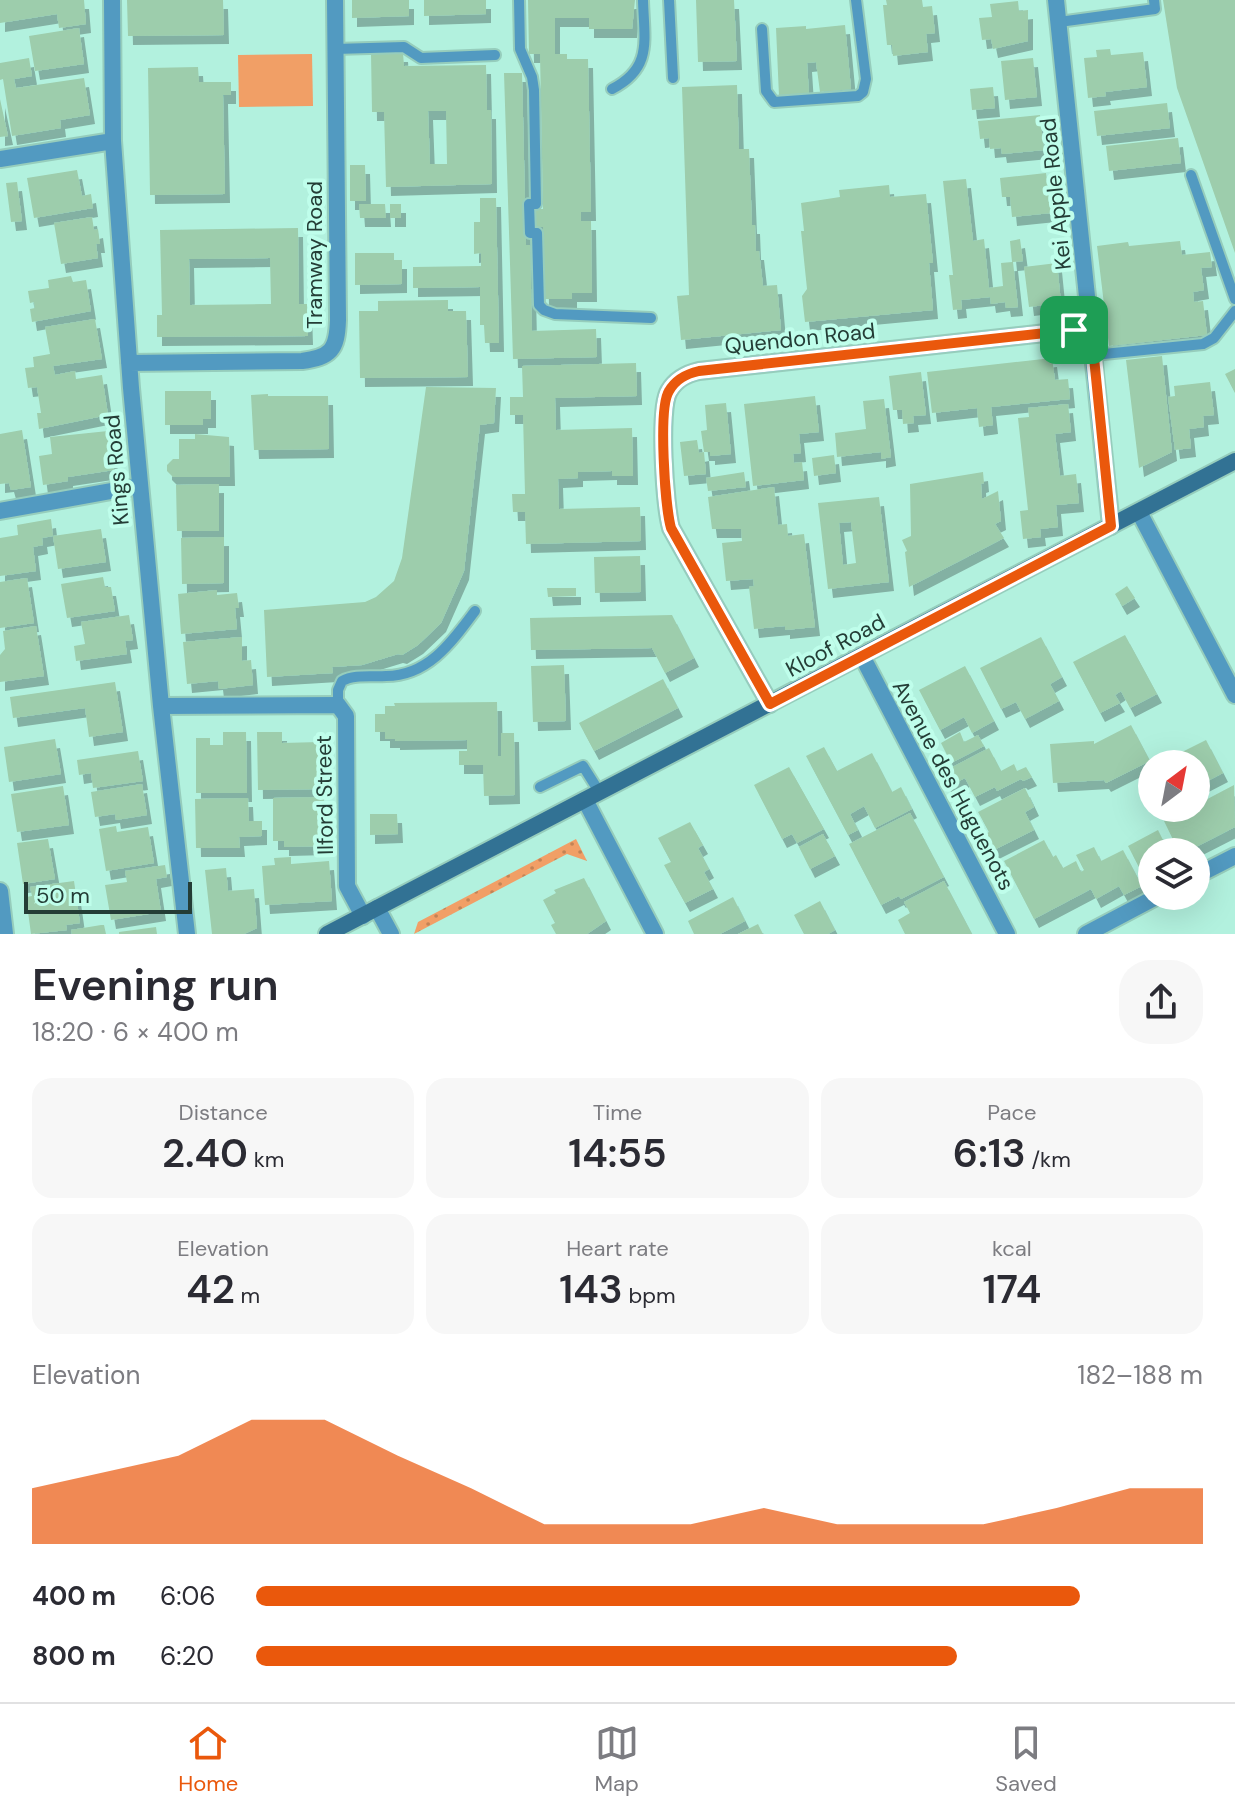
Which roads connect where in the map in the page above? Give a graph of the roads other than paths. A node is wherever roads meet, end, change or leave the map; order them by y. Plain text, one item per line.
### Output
1 (112, 0) edge
2 (335, 0) edge
3 (519, 0) edge
4 (643, 0) edge
5 (669, 0) edge
6 (1056, 0) edge
7 (1154, 0) edge
8 (856, 1) edge
9 (1059, 22) junction
10 (762, 29) dead end
11 (335, 49) junction
12 (495, 55) dead end
13 (673, 78) dead end
14 (612, 89) dead end
15 (113, 141) junction
16 (0, 159) edge
17 (1191, 175) dead end
18 (1235, 299) edge
19 (1235, 311) edge
20 (651, 318) dead end
21 (1091, 328) junction
22 (1094, 355) junction
23 (129, 363) junction
24 (1235, 461) edge
25 (139, 486) junction
26 (0, 511) edge
27 (1139, 512) junction
28 (1111, 526) junction
29 (475, 611) dead end
30 (862, 656) junction
31 (1235, 695) edge
32 (770, 704) junction
33 (338, 705) junction
34 (161, 706) junction
35 (540, 787) dead end
36 (592, 796) junction
37 (1235, 856) edge
38 (1210, 869) edge
39 (0, 891) edge
40 (1138, 907) edge
41 (370, 912) junction
42 (5, 934) edge
43 (187, 934) edge
44 (327, 934) edge
45 (391, 934) edge
46 (655, 934) edge
47 (1007, 934) edge
48 (1086, 934) edge

1 - 15 street, Kings Road
2 - 11 street, Tramway Road
3 - 20 lane
4 - 14 lane
5 - 13 lane
6 - 9 street, Kei Apple Road
7 - 9 lane
8 - 10 lane
9 - 21 street, Kei Apple Road
11 - 12 lane
11 - 23 street, Tramway Road
15 - 16 street
15 - 23 street, Kings Road
17 - 18 lane
19 - 22 lane
21 - 22 street, Kei Apple Road
21 - 32 street, Quendon Road
22 - 28 street, Kei Apple Road
23 - 25 street, Kings Road
24 - 27 main road, Kloof Road
25 - 26 street
25 - 34 street, Kings Road
27 - 28 main road, Kloof Road
27 - 31 street
28 - 30 main road, Kloof Road
29 - 33 lane
30 - 32 main road, Kloof Road
30 - 47 street, Avenue des Huguenots
32 - 36 main road, Kloof Road
33 - 34 street, Ilford Street
33 - 41 street, Ilford Street
34 - 43 street, Kings Road
35 - 36 lane
36 - 41 main road, Kloof Road
36 - 46 street
37 - 38 street
39 - 42 street
40 - 48 street
41 - 44 main road, Kloof Road
41 - 45 street, Ilford Street

